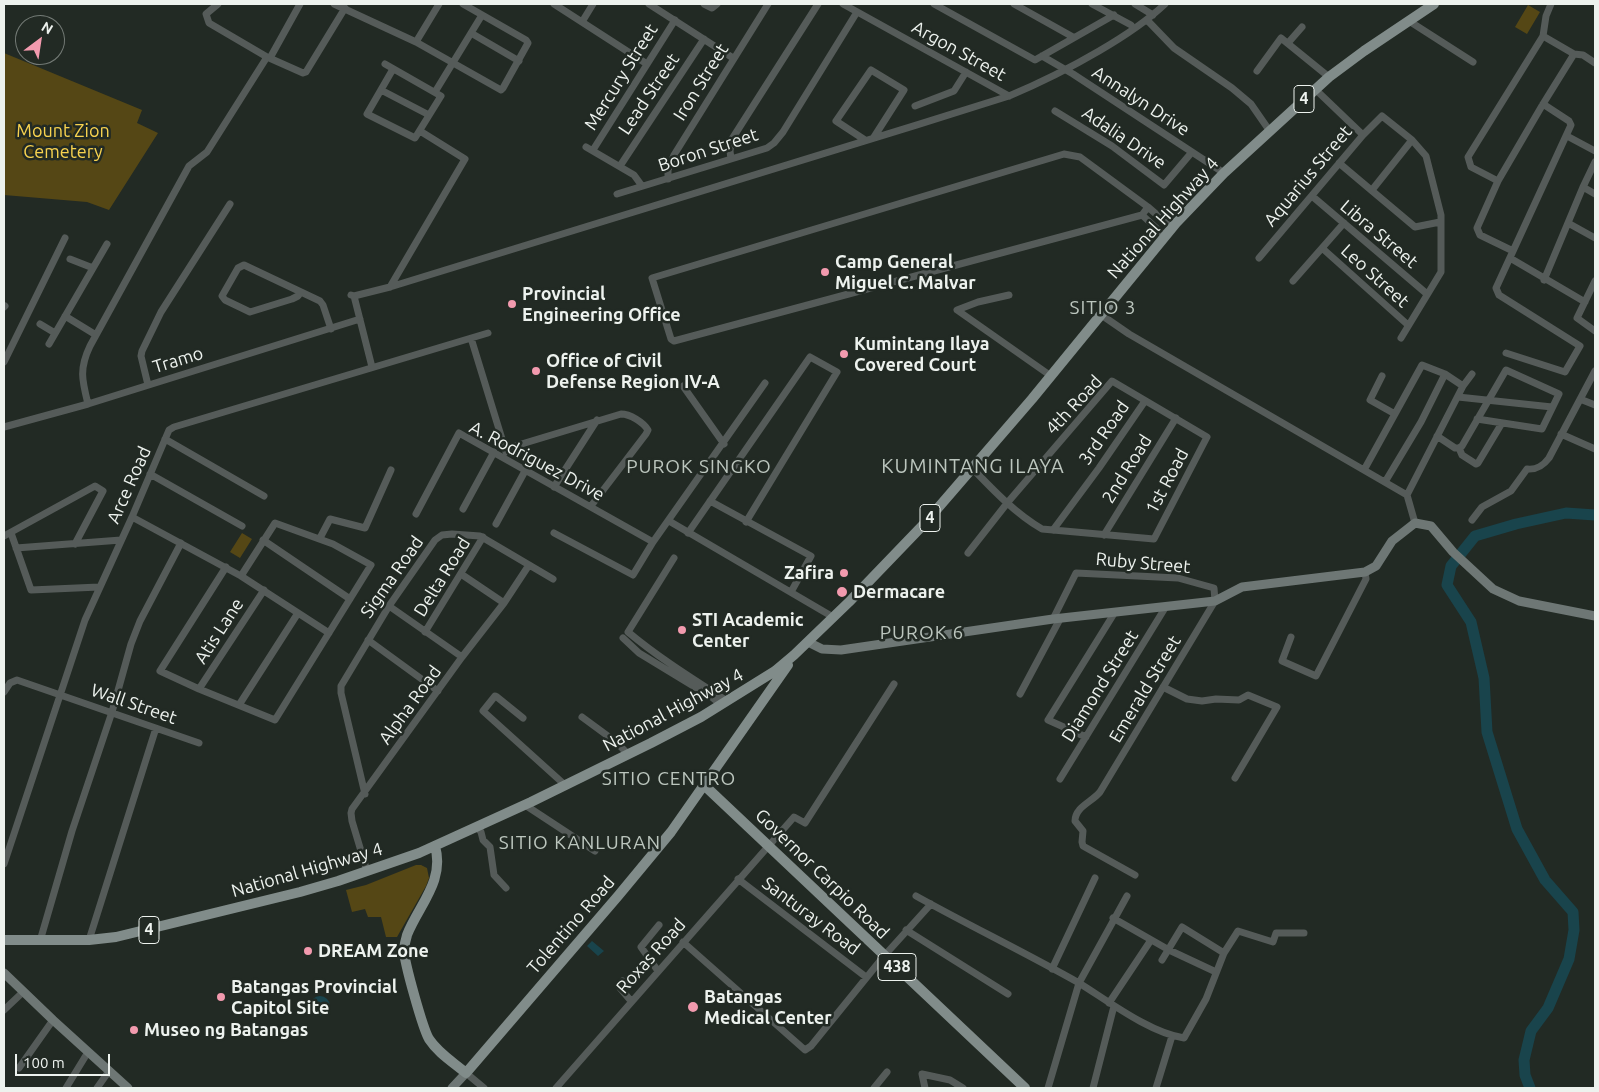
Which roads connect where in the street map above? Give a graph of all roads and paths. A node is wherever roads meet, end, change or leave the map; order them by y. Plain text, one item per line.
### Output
1 (218, 4) edge
2 (300, 4) edge
3 (334, 4) edge
4 (438, 4) edge
5 (463, 4) edge
6 (554, 4) edge
7 (594, 4) edge
8 (650, 4) edge
9 (704, 4) edge
10 (716, 4) edge
11 (768, 4) edge
12 (818, 4) edge
13 (843, 4) edge
14 (934, 4) edge
15 (1014, 4) edge
16 (1092, 4) edge
17 (1135, 4) edge
18 (1165, 4) edge
19 (1434, 4) edge
20 (1551, 4) edge
21 (345, 8) junction
22 (857, 12) junction
23 (482, 15) junction
24 (1114, 15) junction
25 (1150, 17) junction
26 (675, 20) junction
27 (1409, 21) junction
28 (582, 22) junction
29 (1131, 25) dead end
30 (1302, 27) dead end
31 (471, 33) junction
32 (1543, 36) junction
33 (1073, 37) junction
34 (704, 39) junction
35 (416, 42) junction
36 (1288, 43) junction
37 (1574, 54) junction
38 (269, 57) junction
39 (733, 58) junction
40 (1038, 58) junction
41 (519, 61) junction
42 (1473, 62) dead end
43 (1595, 62) edge
44 (453, 63) junction
45 (385, 64) dead end
46 (648, 64) junction
47 (393, 69) junction
48 (1066, 70) junction
49 (1257, 71) dead end
50 (966, 72) junction
51 (1329, 77) junction
52 (1315, 89) junction
53 (381, 90) junction
54 (436, 92) junction
55 (1009, 96) junction
56 (1543, 104) junction
57 (915, 106) dead end
58 (1055, 110) dead end
59 (429, 115) junction
60 (1270, 130) junction
61 (420, 131) junction
62 (1362, 135) junction
63 (1567, 136) junction
64 (874, 137) junction
65 (865, 140) junction
66 (1412, 140) junction
67 (1595, 151) edge
68 (1192, 152) junction
69 (731, 159) junction
70 (1595, 162) edge
71 (1339, 163) junction
72 (620, 166) junction
73 (1224, 173) junction
74 (668, 179) junction
75 (1498, 181) junction
76 (642, 186) junction
77 (1583, 187) junction
78 (1372, 190) junction
79 (617, 194) dead end
80 (1595, 194) edge
81 (1312, 196) junction
82 (230, 204) dead end
83 (1148, 208) junction
84 (1142, 215) junction
85 (1440, 222) junction
86 (1344, 223) junction
87 (1568, 223) junction
88 (1172, 228) junction
89 (1165, 236) junction
90 (66, 238) dead end
91 (1595, 238) edge
92 (107, 244) dead end
93 (1322, 248) junction
94 (1513, 251) junction
95 (1259, 258) dead end
96 (1510, 258) junction
97 (70, 259) dead end
98 (93, 268) junction
99 (1544, 280) junction
100 (1293, 281) dead end
101 (1595, 281) edge
102 (390, 287) junction
103 (301, 292) junction
104 (1427, 294) junction
105 (1009, 295) dead end
106 (1585, 302) junction
107 (1100, 314) junction
108 (65, 316) junction
109 (360, 319) junction
110 (40, 324) dead end
111 (1408, 325) junction
112 (331, 329) junction
113 (1595, 330) edge
114 (55, 333) junction
115 (488, 333) dead end
116 (96, 335) junction
117 (471, 338) junction
118 (1401, 338) dead end
119 (49, 344) dead end
120 (1506, 354) dead end
121 (4, 362) edge
122 (372, 367) junction
123 (1595, 370) edge
124 (1445, 374) junction
125 (1472, 374) dead end
126 (1051, 376) junction
127 (1382, 376) dead end
128 (765, 383) dead end
129 (148, 385) junction
130 (683, 386) dead end
131 (1464, 386) junction
132 (1458, 397) junction
133 (1580, 399) junction
134 (1145, 401) junction
135 (1487, 401) junction
136 (88, 404) junction
137 (1595, 405) edge
138 (1552, 407) junction
139 (1395, 414) junction
140 (1176, 418) junction
141 (1477, 419) junction
142 (597, 420) junction
143 (1502, 423) junction
144 (4, 427) edge
145 (1561, 434) junction
146 (1437, 436) junction
147 (1207, 437) joint
148 (166, 439) junction
149 (724, 444) junction
150 (1459, 448) junction
151 (506, 449) junction
152 (1595, 449) edge
153 (494, 452) junction
154 (509, 461) junction
155 (972, 468) junction
156 (391, 470) dead end
157 (1364, 470) junction
158 (525, 471) junction
159 (150, 474) junction
160 (1384, 482) junction
161 (554, 486) junction
162 (1407, 495) junction
163 (264, 496) dead end
164 (710, 501) junction
165 (1008, 502) junction
166 (591, 506) junction
167 (463, 510) dead end
168 (416, 514) dead end
169 (132, 518) junction
170 (1472, 520) dead end
171 (669, 521) junction
172 (746, 522) junction
173 (1415, 523) junction
174 (496, 524) dead end
175 (242, 526) dead end
176 (1052, 530) junction
177 (554, 533) dead end
178 (688, 533) junction
179 (7, 534) edge
180 (1104, 535) junction
181 (484, 537) junction
182 (320, 538) junction
183 (121, 540) junction
184 (263, 540) junction
185 (653, 542) junction
186 (181, 543) junction
187 (75, 544) junction
188 (16, 548) junction
189 (968, 553) dead end
190 (674, 558) dead end
191 (529, 565) junction
192 (224, 566) junction
193 (1364, 572) junction
194 (461, 574) junction
195 (241, 576) junction
196 (553, 579) dead end
197 (99, 587) junction
198 (264, 590) junction
199 (791, 592) junction
200 (350, 599) junction
201 (1215, 602) junction
202 (504, 603) junction
203 (389, 606) junction
204 (1165, 608) junction
205 (1115, 612) junction
206 (298, 613) junction
207 (1595, 616) edge
208 (833, 617) junction
209 (1056, 619) junction
210 (425, 632) junction
211 (329, 634) junction
212 (1291, 637) dead end
213 (623, 638) dead end
214 (368, 640) junction
215 (808, 642) junction
216 (794, 655) junction
217 (462, 657) junction
218 (760, 681) junction
219 (894, 684) dead end
220 (1163, 687) junction
221 (199, 689) junction
222 (438, 691) junction
223 (770, 691) junction
224 (4, 692) edge
225 (59, 694) junction
226 (1020, 694) dead end
227 (724, 703) junction
228 (239, 704) junction
229 (112, 712) junction
230 (582, 717) dead end
231 (523, 718) dead end
232 (156, 728) junction
233 (1086, 737) junction
234 (199, 743) dead end
235 (628, 754) junction
236 (1235, 778) dead end
237 (1060, 779) dead end
238 (565, 785) junction
239 (705, 786) junction
240 (365, 794) junction
241 (525, 805) junction
242 (478, 827) junction
243 (769, 845) junction
244 (435, 846) junction
245 (595, 851) dead end
246 (4, 864) edge
247 (367, 871) junction
248 (1135, 875) dead end
249 (1096, 878) dead end
250 (738, 879) junction
251 (506, 888) dead end
252 (916, 896) dead end
253 (1127, 896) dead end
254 (931, 904) junction
255 (1113, 918) junction
256 (659, 925) dead end
257 (906, 930) junction
258 (1304, 933) dead end
259 (4, 940) edge
260 (40, 940) junction
261 (89, 940) junction
262 (1151, 940) junction
263 (684, 942) junction
264 (1169, 950) junction
265 (1224, 953) junction
266 (884, 956) junction
267 (1162, 960) dead end
268 (1052, 969) junction
269 (658, 971) junction
270 (1216, 972) junction
271 (4, 973) edge
272 (866, 977) junction
273 (622, 981) dead end
274 (1079, 983) junction
275 (23, 992) junction
276 (1008, 994) dead end
277 (631, 1001) junction
278 (1111, 1004) junction
279 (4, 1010) edge
280 (53, 1020) junction
281 (1172, 1036) junction
282 (88, 1052) junction
283 (19, 1068) dead end
284 (109, 1070) junction
285 (466, 1072) junction
286 (887, 1072) dead end
287 (66, 1088) edge
288 (97, 1088) edge
289 (128, 1088) edge
290 (452, 1088) edge
291 (484, 1088) edge
292 (556, 1088) edge
293 (874, 1088) edge
294 (926, 1088) edge
295 (963, 1088) edge
296 (1026, 1088) edge
297 (1048, 1088) edge
298 (1093, 1088) edge
299 (1156, 1088) edge

1 - 38 street
2 - 38 street
3 - 21 street
4 - 35 street
5 - 23 street
6 - 28 street
7 - 28 street
8 - 26 street
9 - 10 street
11 - 39 street, Iron Street
12 - 69 street
13 - 22 street, Argon Street
14 - 40 street, Annalyn Drive
15 - 33 street
16 - 24 street
17 - 25 street
18 - 25 street
19 - 27 main road, National Highway 4 / 4
20 - 32 street
21 - 35 street
21 - 38 street
22 - 50 street, Argon Street
22 - 69 street, Boron Street
23 - 31 street
23 - 41 street
24 - 29 street
24 - 33 street
25 - 48 street
25 - 60 street
26 - 34 street
26 - 46 street, Mercury Street
27 - 42 street
27 - 51 main road, National Highway 4 / 4
28 - 46 street
30 - 36 street
31 - 41 street
31 - 44 street
32 - 37 street
32 - 75 street
33 - 40 street
34 - 39 street
34 - 72 street, Lead Street
35 - 44 street
36 - 49 street
36 - 51 street
37 - 43 street
37 - 56 street
38 - 116 street
39 - 74 street, Iron Street
40 - 48 street, Annalyn Drive
41 - 44 street
44 - 54 street
45 - 47 street
46 - 72 street, Mercury Street
47 - 53 street
47 - 54 street
48 - 55 street
48 - 68 street, Annalyn Drive
50 - 55 street, Argon Street
50 - 57 street
51 - 52 main road, National Highway 4 / 4
52 - 60 main road, National Highway 4 / 4
52 - 62 street
53 - 59 street
53 - 61 street
54 - 59 street
55 - 64 street
56 - 63 street
56 - 75 street
58 - 68 street, Adalia Drive
59 - 61 street
60 - 73 main road, National Highway 4 / 4
61 - 102 street
62 - 66 street, Aquarius Street
62 - 71 street, Aquarius Street
63 - 67 street
63 - 94 street
64 - 65 street
64 - 65 street
65 - 102 street
66 - 78 street
66 - 85 street
68 - 73 street, Annalyn Drive
69 - 74 street, Boron Street
70 - 77 street
71 - 78 street
71 - 81 street, Aquarius Street
72 - 76 street
73 - 88 main road, National Highway 4 / 4
74 - 76 street, Boron Street
75 - 94 street
76 - 79 street, Boron Street
77 - 80 street
77 - 87 street
78 - 85 street
81 - 86 street, Libra Street
81 - 95 street, Aquarius Street
82 - 129 street
83 - 84 street
83 - 84 street
83 - 88 street
84 - 89 street
85 - 104 street
86 - 93 street
86 - 104 street, Libra Street
87 - 91 street
87 - 99 street
88 - 89 main road, National Highway 4 / 4
89 - 107 main road, National Highway 4 / 4
90 - 121 street
92 - 98 street
93 - 100 street
93 - 111 street, Leo Street
94 - 96 street
96 - 99 street
96 - 120 street
97 - 98 street
98 - 108 street
99 - 106 street
101 - 106 street
102 - 109 street
103 - 103 street
103 - 112 street
104 - 111 street
105 - 126 street
106 - 113 street
107 - 126 main road, National Highway 4 / 4
107 - 157 street
108 - 114 street
108 - 116 street
109 - 112 street, Tramo
109 - 122 street
110 - 114 street
111 - 118 street
112 - 129 street, Tramo
114 - 119 street
115 - 117 street, Arce Road
116 - 136 street
117 - 122 street, Arce Road
117 - 151 street
122 - 148 street, Arce Road
123 - 133 street
124 - 131 street
124 - 139 street
124 - 160 street
125 - 131 street
126 - 155 main road, National Highway 4 / 4
127 - 139 street
128 - 149 street
129 - 136 street, Tramo
130 - 149 street
131 - 132 street
132 - 135 street
132 - 146 street
133 - 137 street
133 - 145 street
134 - 140 street, 4th Road
134 - 165 street, 4th Road
134 - 176 street, 3rd Road
135 - 138 street
135 - 138 street
135 - 141 street
136 - 144 street, Tramo
138 - 143 street
139 - 157 street
140 - 147 street, 4th Road
140 - 180 street, 2nd Road
141 - 143 street
141 - 150 street
142 - 151 street
142 - 161 street
142 - 166 street
143 - 150 street
145 - 152 street
145 - 170 street
146 - 150 street
146 - 162 street
147 - 180 street, 1st Road
148 - 159 street, Arce Road
148 - 163 street
149 - 171 street
151 - 154 street
153 - 154 street, A. Rodriguez Drive
153 - 167 street
153 - 168 street, A. Rodriguez Drive
154 - 158 street, A. Rodriguez Drive
155 - 165 street
155 - 208 main road, National Highway 4 / 4
156 - 182 street
157 - 160 street
158 - 161 street, A. Rodriguez Drive
158 - 174 street
159 - 169 street, Arce Road
159 - 175 street
160 - 162 street
161 - 166 street, A. Rodriguez Drive
162 - 173 street
164 - 172 street
164 - 172 street
164 - 178 street
165 - 176 street
165 - 189 street, 4th Road
166 - 185 street, A. Rodriguez Drive
169 - 183 street, Arce Road
169 - 186 street
171 - 178 street
171 - 185 street
172 - 199 street
173 - 193 street
173 - 207 street
176 - 180 street
177 - 185 street
178 - 199 street
179 - 187 street
179 - 188 street
181 - 191 street, Sigma Road
181 - 194 street, Delta Road
181 - 203 street, Sigma Road
182 - 184 street
182 - 200 street
183 - 187 street
183 - 197 street, Arce Road
184 - 195 street
184 - 200 street
186 - 192 street
186 - 229 street
187 - 188 street
188 - 197 street
190 - 227 street
191 - 196 street, Sigma Road
191 - 202 street, Alpha Road
192 - 195 street
192 - 221 street
193 - 201 street
193 - 212 street
194 - 202 street
194 - 210 street, Delta Road
195 - 198 street
197 - 225 street, Arce Road
198 - 206 street
198 - 221 street, Atis Lane
199 - 208 street
200 - 211 street
201 - 204 street
201 - 209 street, Ruby Street
201 - 220 street, Emerald Street
202 - 217 street, Alpha Road
203 - 210 street
203 - 214 street, Sigma Road
204 - 205 street
204 - 233 street, Diamond Street
205 - 209 street
205 - 233 street
206 - 211 street
206 - 228 street
208 - 215 main road, National Highway 4 / 4
209 - 215 street
209 - 226 street
210 - 217 street
211 - 228 street
213 - 227 street
214 - 222 street
214 - 240 street
215 - 216 main road, National Highway 4 / 4
216 - 218 main road, National Highway 4 / 4
216 - 223 main road, Tolentino Road
217 - 222 street, Alpha Road
218 - 223 main road
218 - 227 main road, National Highway 4 / 4
219 - 243 street, Roxas Road
220 - 236 street
220 - 248 street, Emerald Street
221 - 228 street
222 - 240 street, Alpha Road
223 - 239 main road, Tolentino Road
224 - 225 street, Wall Street
225 - 229 street, Wall Street
225 - 246 street, Arce Road
227 - 235 main road, National Highway 4 / 4
229 - 232 street, Wall Street
229 - 260 street
230 - 235 street
231 - 238 street
232 - 234 street, Wall Street
232 - 261 street
233 - 237 street, Diamond Street
235 - 238 main road, National Highway 4 / 4
238 - 241 main road, National Highway 4 / 4
239 - 243 main road, Governor Carpio Road / 438
239 - 285 main road, Tolentino Road
240 - 247 street, Alpha Road
241 - 242 main road, National Highway 4 / 4
241 - 245 street
242 - 244 main road, National Highway 4 / 4
242 - 251 street
243 - 250 street, Roxas Road
243 - 266 main road, Governor Carpio Road / 438
244 - 247 main road, National Highway 4 / 4
244 - 285 main road
247 - 261 main road, National Highway 4 / 4
249 - 268 street
250 - 263 street, Roxas Road
250 - 272 street, Santuray Road
252 - 254 street
253 - 255 street
254 - 257 street
254 - 268 street
255 - 262 street
255 - 274 street
256 - 269 street
257 - 266 street
257 - 276 street
258 - 265 street
259 - 260 main road, National Highway 4 / 4
260 - 261 main road, National Highway 4 / 4
262 - 264 street
262 - 278 street
263 - 269 street, Roxas Road
263 - 272 street
264 - 265 street
264 - 267 street
264 - 270 street
265 - 270 street
266 - 272 street
266 - 296 main road, Governor Carpio Road / 438
268 - 274 street
269 - 277 street, Roxas Road
270 - 281 street
271 - 275 street
273 - 277 street
274 - 278 street
274 - 297 street
275 - 279 street
275 - 280 street
277 - 292 street, Roxas Road
278 - 281 street
278 - 298 street
280 - 282 street
280 - 283 street
281 - 299 street
282 - 284 street
282 - 287 street
284 - 288 street
284 - 289 street
285 - 290 street, Tolentino Road
285 - 291 street
286 - 293 street
294 - 295 street

